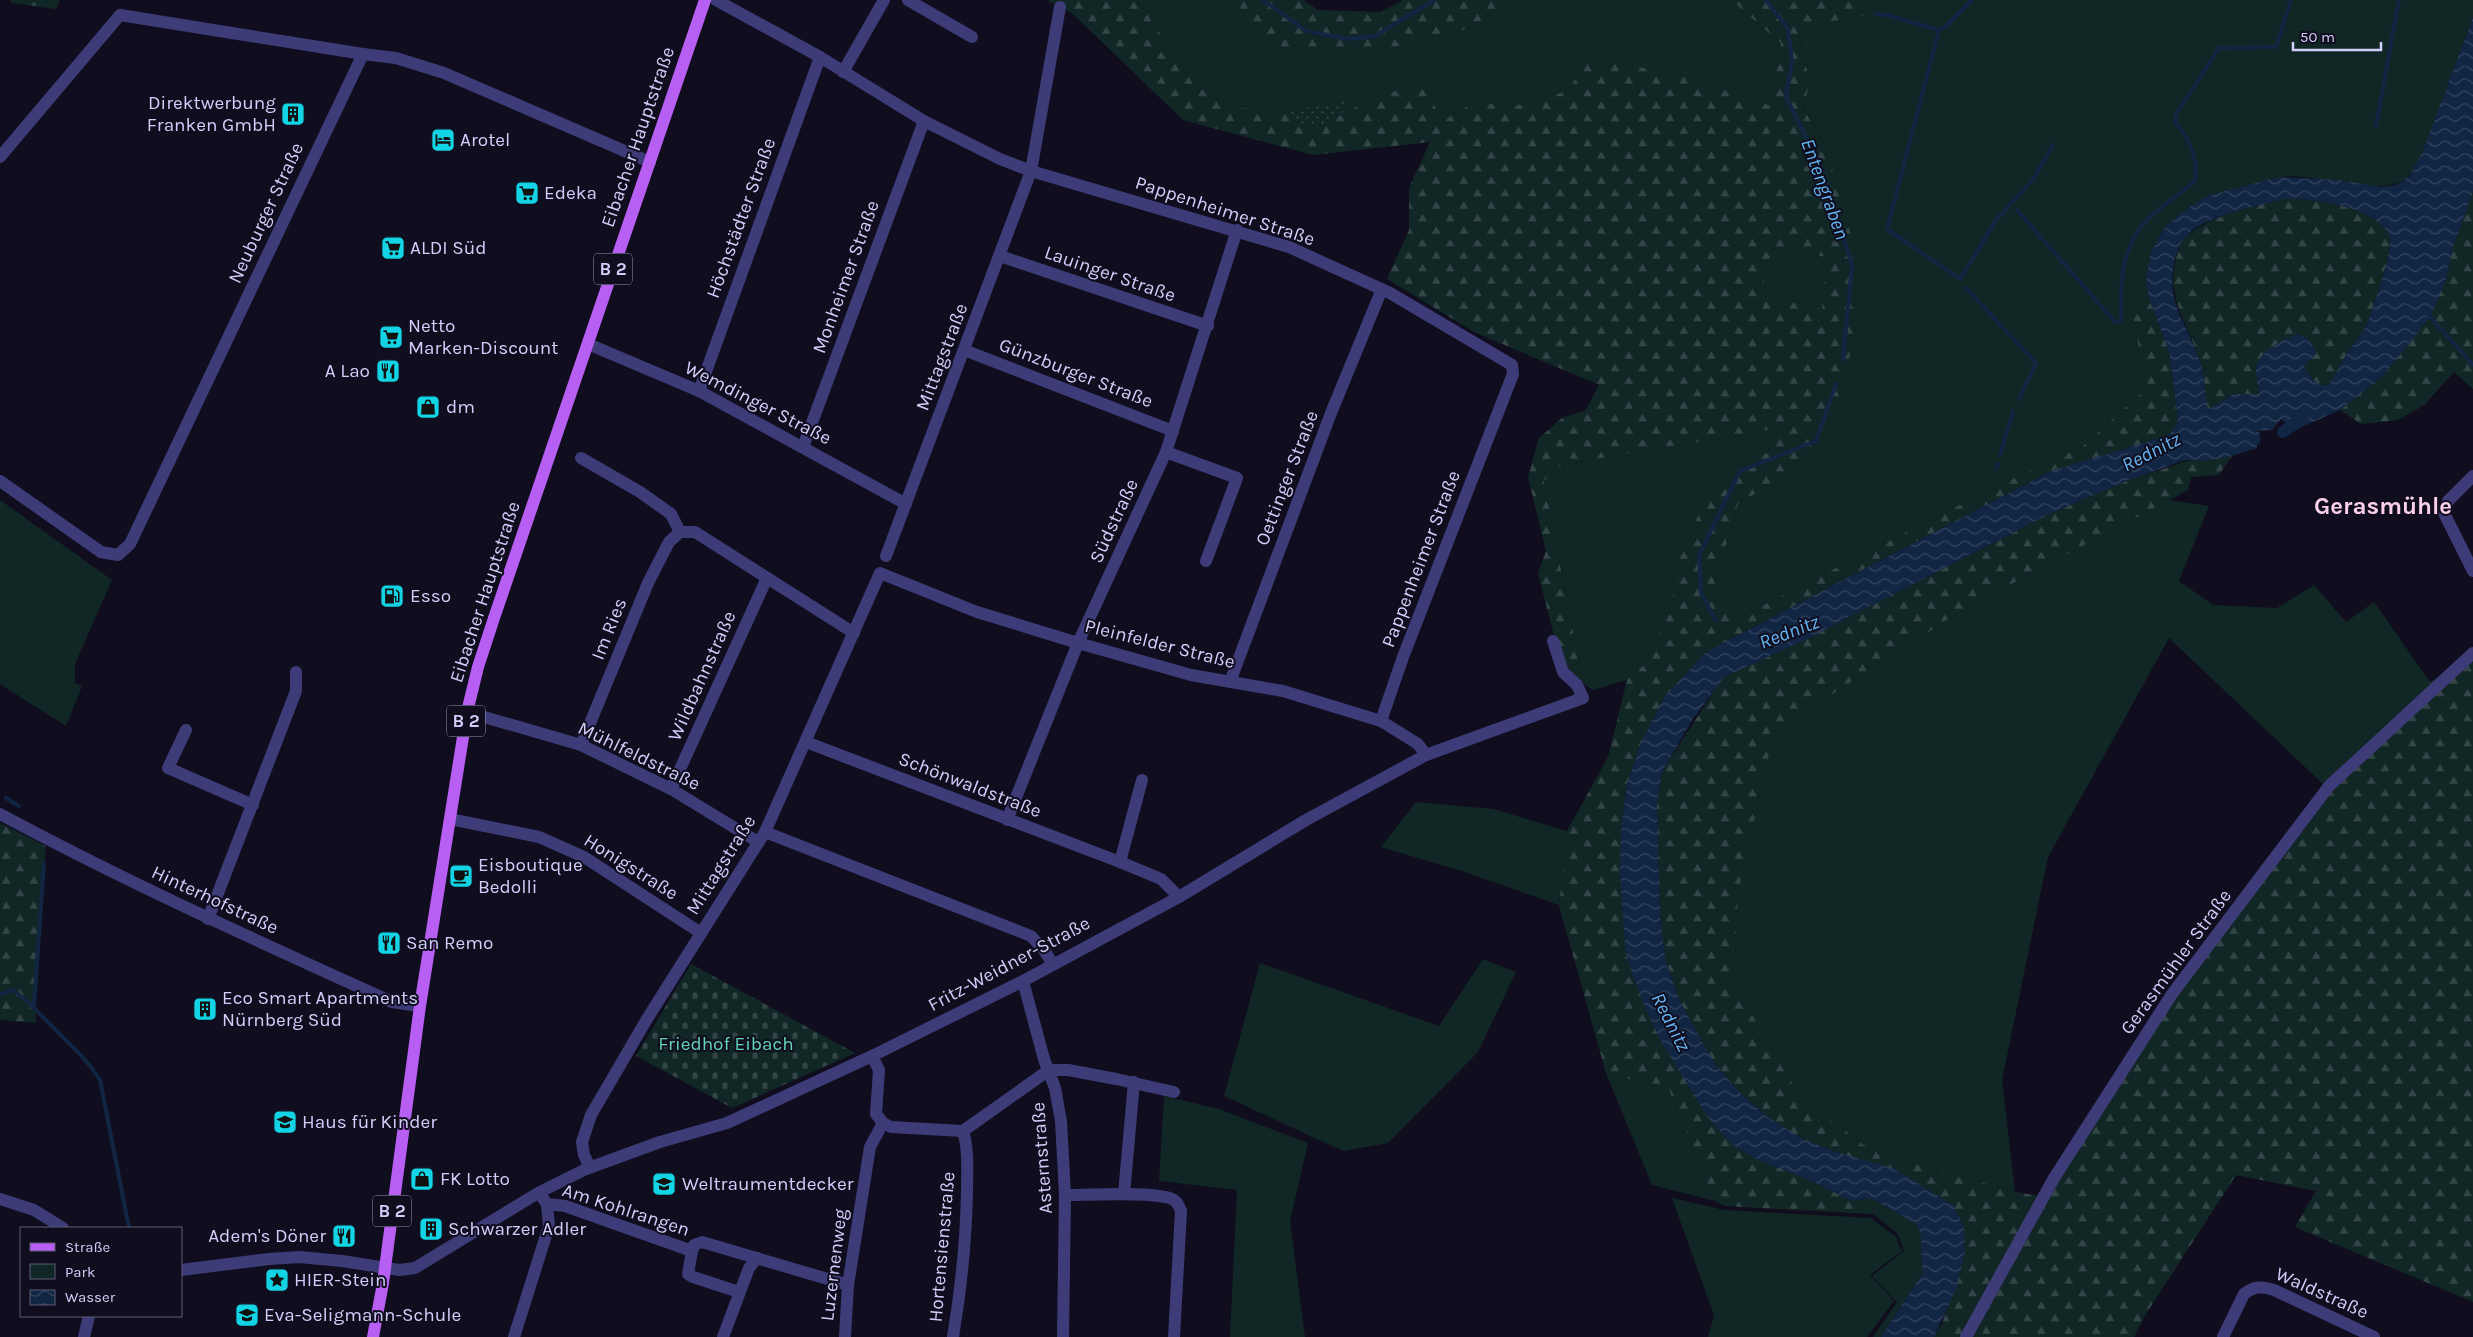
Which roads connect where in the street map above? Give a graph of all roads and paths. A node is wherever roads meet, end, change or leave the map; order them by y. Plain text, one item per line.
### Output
1 (705, 0) edge
2 (716, 0) edge
3 (884, 0) edge
4 (908, 0) edge
5 (1060, 7) dead end
6 (972, 37) dead end
7 (363, 54) junction
8 (820, 57) junction
9 (843, 72) junction
10 (924, 121) junction
11 (0, 157) edge
12 (650, 162) junction
13 (1031, 171) junction
14 (1236, 230) junction
15 (1000, 256) junction
16 (1382, 289) junction
17 (1208, 326) junction
18 (588, 344) junction
19 (964, 350) junction
20 (698, 391) junction
21 (1173, 431) junction
22 (803, 447) junction
23 (1166, 452) junction
24 (581, 458) dead end
25 (2473, 476) edge
26 (0, 480) edge
27 (906, 504) junction
28 (680, 532) junction
29 (886, 556) dead end
30 (1206, 561) dead end
31 (2473, 571) edge
32 (880, 573) joint
33 (767, 578) junction
34 (854, 632) junction
35 (1553, 641) dead end
36 (1078, 643) junction
37 (2473, 653) edge
38 (296, 672) dead end
39 (1230, 682) junction
40 (467, 712) junction
41 (1381, 721) junction
42 (186, 730) dead end
43 (806, 742) junction
44 (581, 745) junction
45 (1426, 756) junction
46 (1142, 780) dead end
47 (671, 789) junction
48 (253, 805) junction
49 (0, 814) edge
50 (450, 819) junction
51 (1007, 820) junction
52 (762, 837) junction
53 (1120, 862) junction
54 (1179, 897) junction
55 (208, 919) junction
56 (701, 933) junction
57 (1052, 963) junction
58 (1023, 981) junction
59 (420, 1006) junction
60 (872, 1056) junction
61 (1049, 1070) junction
62 (1134, 1082) junction
63 (1174, 1092) dead end
64 (882, 1123) junction
65 (963, 1131) junction
66 (590, 1167) junction
67 (538, 1193) junction
68 (1124, 1194) junction
69 (1065, 1195) junction
70 (0, 1199) edge
71 (547, 1204) junction
72 (61, 1227) edge
73 (692, 1251) junction
74 (758, 1258) junction
75 (385, 1269) junction
76 (182, 1270) edge
77 (848, 1285) junction
78 (739, 1292) junction
79 (89, 1317) edge
80 (84, 1337) edge
81 (373, 1337) edge
82 (514, 1337) edge
83 (723, 1337) edge
84 (845, 1337) edge
85 (953, 1337) edge
86 (1063, 1337) edge
87 (1174, 1337) edge
88 (1966, 1337) edge
89 (2223, 1337) edge
90 (2374, 1337) edge

1 - 12 main road, Eibacher Hauptstraße / B 2
2 - 8 street, Pappenheimer Straße
3 - 9 street
4 - 6 street
5 - 13 street, Mittagstraße
7 - 11 street
7 - 12 street
7 - 26 street, Neuburger Straße
8 - 9 street, Pappenheimer Straße
8 - 20 street, Höchstädter Straße
9 - 10 street, Pappenheimer Straße
10 - 13 street, Pappenheimer Straße
10 - 22 street, Monheimer Straße
12 - 18 main road, Eibacher Hauptstraße / B 2
13 - 14 street, Pappenheimer Straße
13 - 15 street, Mittagstraße
14 - 16 street, Pappenheimer Straße
14 - 17 street, Südstraße
15 - 17 street, Lauinger Straße
15 - 19 street, Mittagstraße
16 - 39 street, Oettinger Straße
16 - 41 street, Pappenheimer Straße
17 - 21 street, Südstraße
18 - 20 street, Wemdinger Straße
18 - 40 main road, Eibacher Hauptstraße / B 2
19 - 21 street, Günzburger Straße
19 - 27 street, Mittagstraße
20 - 22 street, Wemdinger Straße
21 - 23 street, Südstraße
22 - 27 street, Wemdinger Straße
23 - 30 street
23 - 36 street, Südstraße
24 - 28 street
25 - 31 street
27 - 29 street, Mittagstraße
28 - 33 street
28 - 44 street, Im Ries
32 - 34 street, Mittagstraße
32 - 36 street, Pleinfelder Straße
33 - 34 street
33 - 47 street, Wildbahnstraße
34 - 43 street, Mittagstraße
35 - 45 street, Fritz-Weidner-Straße
36 - 39 street, Pleinfelder Straße
36 - 51 street, Südstraße
37 - 88 street, Gerasmühler Straße
38 - 48 street
39 - 41 street, Pleinfelder Straße
40 - 44 street, Mühlfeldstraße
40 - 50 main road, Eibacher Hauptstraße / B 2
41 - 45 street, Pleinfelder Straße
42 - 48 street
43 - 51 street, Schönwaldstraße
43 - 52 street, Mittagstraße
44 - 47 street, Mühlfeldstraße
45 - 54 street, Fritz-Weidner-Straße
46 - 53 street
47 - 52 street, Mühlfeldstraße
48 - 55 street
49 - 55 street, Hinterhofstraße
50 - 56 street, Honigstraße
50 - 59 main road, Eibacher Hauptstraße / B 2
51 - 53 street, Schönwaldstraße
52 - 56 street, Mittagstraße
52 - 57 street, Mühlfeldstraße
53 - 54 street, Schönwaldstraße
54 - 57 street, Fritz-Weidner-Straße
55 - 59 street, Hinterhofstraße
56 - 66 street, Mittagstraße
57 - 58 street, Fritz-Weidner-Straße
58 - 60 street, Fritz-Weidner-Straße
58 - 61 street, Asternstraße
59 - 75 main road, Eibacher Hauptstraße / B 2
60 - 64 street
60 - 66 street, Fritz-Weidner-Straße
61 - 62 street
61 - 65 street
61 - 69 street, Asternstraße
62 - 63 street
62 - 68 street
64 - 65 street
64 - 77 street, Luzernenweg
65 - 85 street, Hortensienstraße
66 - 67 street, Fritz-Weidner-Straße
67 - 71 street
67 - 75 street, Fritz-Weidner-Straße
68 - 69 street
68 - 87 street
69 - 86 street, Asternstraße
70 - 72 street
71 - 73 street, Am Kohlrangen
71 - 82 street
73 - 74 street, Am Kohlrangen
73 - 78 street, Am Kohlrangen
74 - 77 street, Am Kohlrangen
74 - 78 street
75 - 76 street, Fritz-Weidner-Straße
75 - 81 main road, Eibacher Hauptstraße / B 2
77 - 84 street, Luzernenweg
78 - 83 street
79 - 80 street
89 - 90 street, Waldstraße

